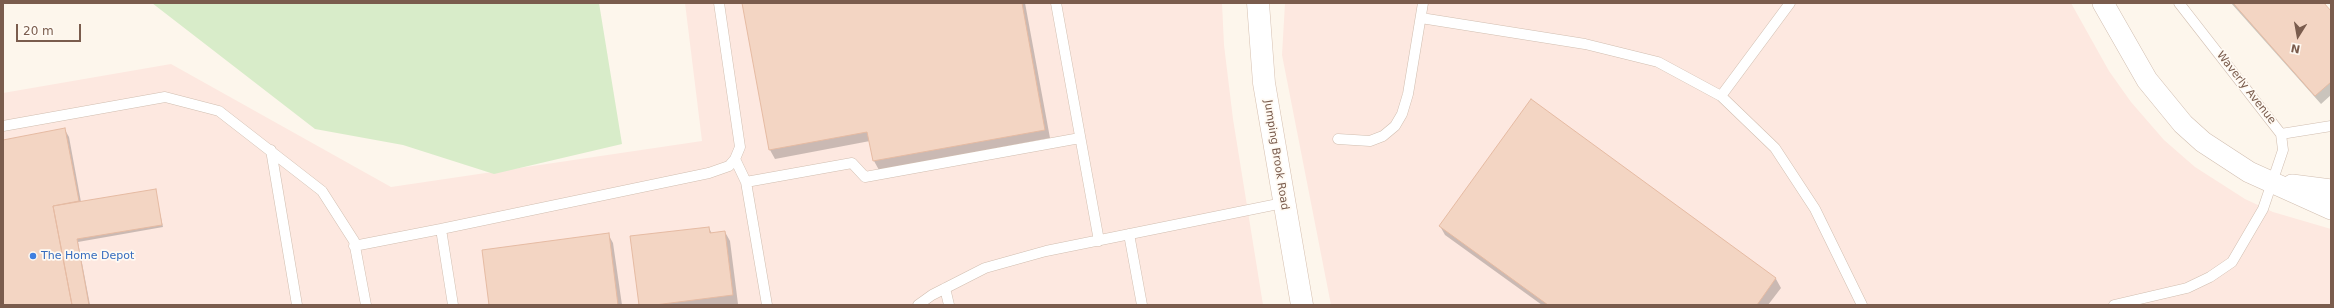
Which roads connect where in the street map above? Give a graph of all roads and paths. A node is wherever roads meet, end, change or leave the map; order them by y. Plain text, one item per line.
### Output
1 (719, 3) edge
2 (1056, 3) edge
3 (1258, 3) edge
4 (1423, 3) edge
5 (1790, 3) edge
6 (2104, 3) edge
7 (2179, 3) edge
8 (1421, 18) junction
9 (1721, 96) junction
10 (3, 126) edge
11 (2331, 126) edge
12 (2281, 134) junction
13 (1080, 138) junction
14 (1338, 139) dead end
15 (271, 150) junction
16 (735, 159) junction
17 (746, 182) junction
18 (2272, 182) junction
19 (2331, 190) edge
20 (1283, 203) junction
21 (2331, 209) edge
22 (441, 229) junction
23 (1129, 234) junction
24 (1099, 241) junction
25 (354, 246) junction
26 (945, 288) junction
27 (297, 305) edge
28 (366, 305) edge
29 (453, 305) edge
30 (767, 305) edge
31 (918, 305) edge
32 (949, 305) edge
33 (1142, 305) edge
34 (1302, 305) edge
35 (1862, 305) edge
36 (2114, 305) edge

1 - 16 lane
2 - 13 lane
3 - 20 street, Jumping Brook Road
4 - 8 lane
5 - 9 lane
6 - 18 street
7 - 12 lane, Waverly Avenue
8 - 9 lane
8 - 14 lane
9 - 35 lane
10 - 15 lane
11 - 12 lane
12 - 18 lane, Waverly Avenue
13 - 17 lane
13 - 24 lane
15 - 25 lane
15 - 27 lane
16 - 17 lane
16 - 22 lane
17 - 30 lane
18 - 19 street
18 - 21 street
18 - 36 lane, Waverly Avenue
20 - 23 lane
20 - 34 street, Jumping Brook Road
22 - 25 lane
22 - 29 lane
23 - 24 lane
23 - 33 lane
24 - 26 lane
25 - 28 lane
26 - 31 lane
26 - 32 lane

